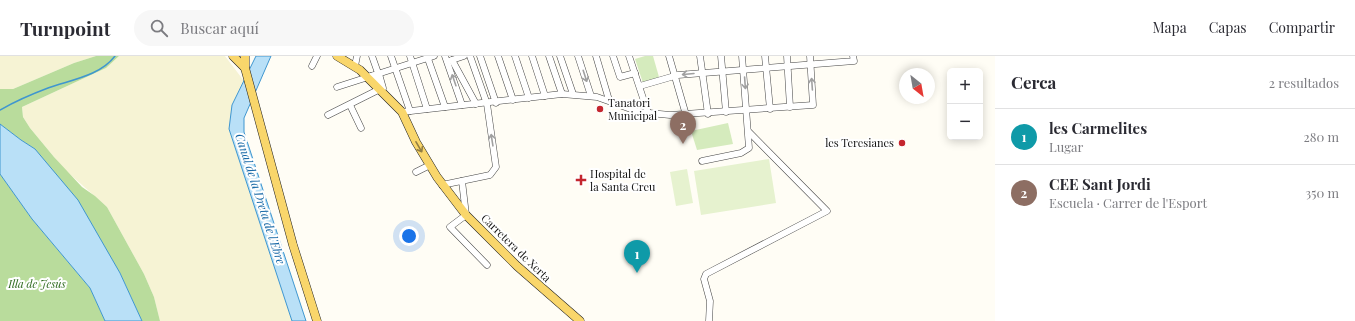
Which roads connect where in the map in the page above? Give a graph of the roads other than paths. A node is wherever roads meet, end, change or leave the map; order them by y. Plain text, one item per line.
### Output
1 (233, 56) edge
2 (245, 56) edge
3 (317, 56) edge
4 (337, 56) edge
5 (358, 56) edge
6 (372, 56) edge
7 (391, 56) edge
8 (410, 56) edge
9 (464, 56) edge
10 (470, 56) edge
11 (480, 56) edge
12 (498, 56) edge
13 (515, 56) edge
14 (532, 56) edge
15 (549, 56) edge
16 (560, 56) edge
17 (578, 56) edge
18 (596, 56) edge
19 (613, 56) edge
20 (637, 56) edge
21 (669, 56) edge
22 (700, 56) edge
23 (721, 56) edge
24 (742, 56) edge
25 (765, 56) edge
26 (787, 56) edge
27 (810, 56) edge
28 (430, 57) edge
29 (629, 57) edge
30 (854, 58) edge
31 (448, 59) edge
32 (831, 59) edge
33 (412, 63) junction
34 (810, 64) junction
35 (312, 66) dead end
36 (355, 66) junction
37 (787, 66) junction
38 (394, 67) junction
39 (766, 67) junction
40 (246, 69) junction
41 (744, 69) junction
42 (722, 71) junction
43 (378, 73) junction
44 (635, 73) junction
45 (702, 73) junction
46 (367, 76) junction
47 (674, 76) junction
48 (640, 86) junction
49 (337, 87) dead end
50 (381, 88) junction
51 (562, 94) junction
52 (573, 94) junction
53 (545, 96) junction
54 (591, 96) junction
55 (529, 98) junction
56 (513, 100) junction
57 (608, 100) junction
58 (496, 103) junction
59 (476, 104) junction
60 (487, 104) junction
61 (350, 105) junction
62 (462, 105) junction
63 (445, 107) junction
64 (790, 107) junction
65 (770, 108) junction
66 (427, 109) junction
67 (746, 110) junction
68 (406, 112) junction
69 (726, 112) junction
70 (648, 113) junction
71 (708, 114) junction
72 (328, 115) dead end
73 (686, 115) junction
74 (361, 128) dead end
75 (749, 132) junction
76 (702, 161) dead end
77 (430, 165) junction
78 (416, 172) dead end
79 (462, 181) junction
80 (442, 185) junction
81 (466, 215) junction
82 (487, 265) dead end
83 (317, 321) edge
84 (580, 321) edge
85 (709, 321) edge

1 - 40 main road
2 - 40 main road
3 - 35 street
4 - 36 main road
5 - 36 street
6 - 43 street
7 - 38 street
8 - 33 street
9 - 31 street
10 - 60 street
11 - 58 street
12 - 56 street
13 - 55 street
14 - 53 street
15 - 51 street
16 - 52 street
17 -> 54 street
18 - 57 street
19 - 44 street
20 - 29 street
21 - 47 street
22 - 45 street
23 - 42 street
24 - 41 street
25 - 39 street
26 - 37 street
27 - 34 street
28 - 33 street
28 - 63 street
29 - 44 street
30 - 32 street
31 - 59 street
62 -> 31 street
32 - 34 street
33 - 38 street
33 - 66 street
34 - 37 street
64 -> 34 street
36 - 46 main road
37 - 39 street
37 - 64 street
38 - 43 street
38 - 68 street
39 - 41 street
39 - 65 street
40 - 83 main road
41 - 42 street
41 -> 67 street
42 - 45 street
42 - 69 street
43 - 46 street
44 - 48 street
45 -> 47 street
45 - 71 street
46 - 49 street
46 - 50 main road
47 - 48 street
47 - 73 street
48 - 70 street
50 - 61 street
50 - 68 main road
51 - 52 street
51 - 53 street
52 - 54 street
53 - 55 street
54 - 57 street
55 - 56 street
56 - 58 street
57 - 70 street
58 - 60 street
59 - 60 street
59 - 62 street
79 -> 60 street
61 - 72 street
61 - 74 street
62 - 63 street
63 - 66 street
64 - 65 street
65 - 67 street
66 - 68 street
67 - 69 street
67 - 75 street
68 -> 77 main road, Carretera de Xerta
69 - 71 street
70 - 73 street
71 - 73 street
75 - 76 street
75 - 85 street
77 - 78 street
77 - 80 main road, Carretera de Xerta
79 - 80 street
79 - 81 street
80 - 81 main road, Carretera de Xerta
81 - 82 street
81 - 84 main road, Carretera de Xerta

